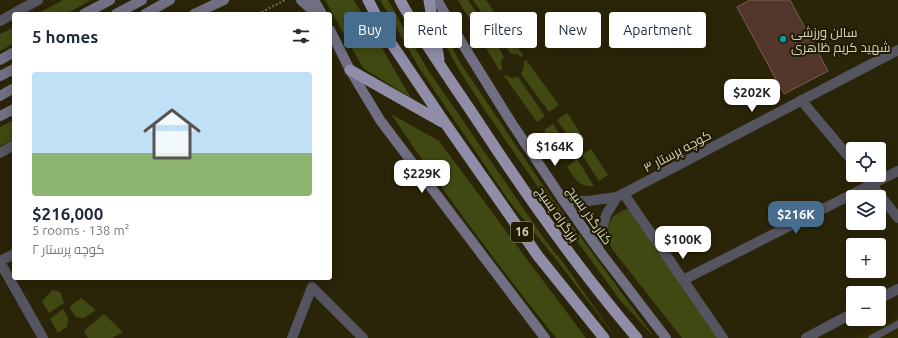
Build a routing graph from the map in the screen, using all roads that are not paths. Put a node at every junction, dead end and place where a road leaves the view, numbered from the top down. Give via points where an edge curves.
1 (38, 0) edge
2 (110, 0) edge
3 (142, 0) edge
4 (170, 0) edge
5 (224, 0) edge
6 (301, 0) edge
7 (314, 0) edge
8 (368, 0) edge
9 (400, 0) edge
10 (429, 0) edge
11 (437, 0) edge
12 (16, 12) edge
13 (88, 12) edge
14 (120, 12) edge
15 (149, 12) edge
16 (198, 12) edge
17 (314, 12) edge
18 (321, 12) edge
19 (12, 14) edge
20 (0, 21) edge
21 (332, 34) edge
22 (898, 50) edge
23 (12, 53) edge
24 (0, 60) edge
25 (439, 64) junction
26 (12, 69) edge
27 (350, 70) junction
28 (0, 76) edge
29 (12, 89) edge
30 (0, 96) edge
31 (801, 100) junction
32 (12, 110) edge
33 (0, 116) edge
34 (444, 123) junction
35 (12, 146) edge
36 (0, 153) edge
37 (846, 154) edge
38 (898, 171) edge
39 (870, 182) edge
40 (872, 185) junction
41 (620, 195) junction
42 (564, 200) junction
43 (898, 218) edge
44 (598, 249) junction
45 (12, 255) edge
46 (0, 262) edge
47 (683, 280) junction
48 (898, 289) edge
49 (886, 295) edge
50 (846, 317) edge
51 (898, 324) edge
52 (43, 338) edge
53 (292, 338) edge
54 (363, 338) edge
55 (546, 338) edge
56 (604, 338) edge
57 (637, 338) edge
58 (666, 338) edge
59 (723, 338) edge
60 (806, 338) edge
61 (872, 338) edge

1 - 12 street
2 - 13 main road
3 - 14 main road
4 - 15 main road
5 - 16 main road
6 - 17 main road
7 - 18 main road
8 - 34 highway, 16 via 389,40
9 - 25 highway, بزرگراه بسیج / 16
10 - 25 highway
11 - 42 main road, کنارگذر بسیج via 511,122
19 - 20 street
21 - 27 main road
22 - 31 street, کوچه پرستار ۳
23 - 24 main road
25 - 57 highway, بزرگراه بسیج / 16 via 560,242
26 - 28 main road
27 - 34 highway
27 - 55 main road via 380,120
29 - 30 main road
31 - 37 street
31 - 41 street, کوچه پرستار ۳
32 - 33 main road
34 - 56 highway, 16 via 538,256
35 - 36 street
38 - 40 street
39 - 40 street
40 - 43 street
40 - 47 street
41 - 42 street via 588,202
41 - 44 street via 606,215
41 - 47 street
42 - 44 main road, کنارگذر بسیج
44 - 58 main road, کنارگذر بسیج
45 - 46 street
46 - 52 street
47 - 59 street
48 - 49 street
50 - 60 street
51 - 61 lane
53 - 54 street via 312,287

